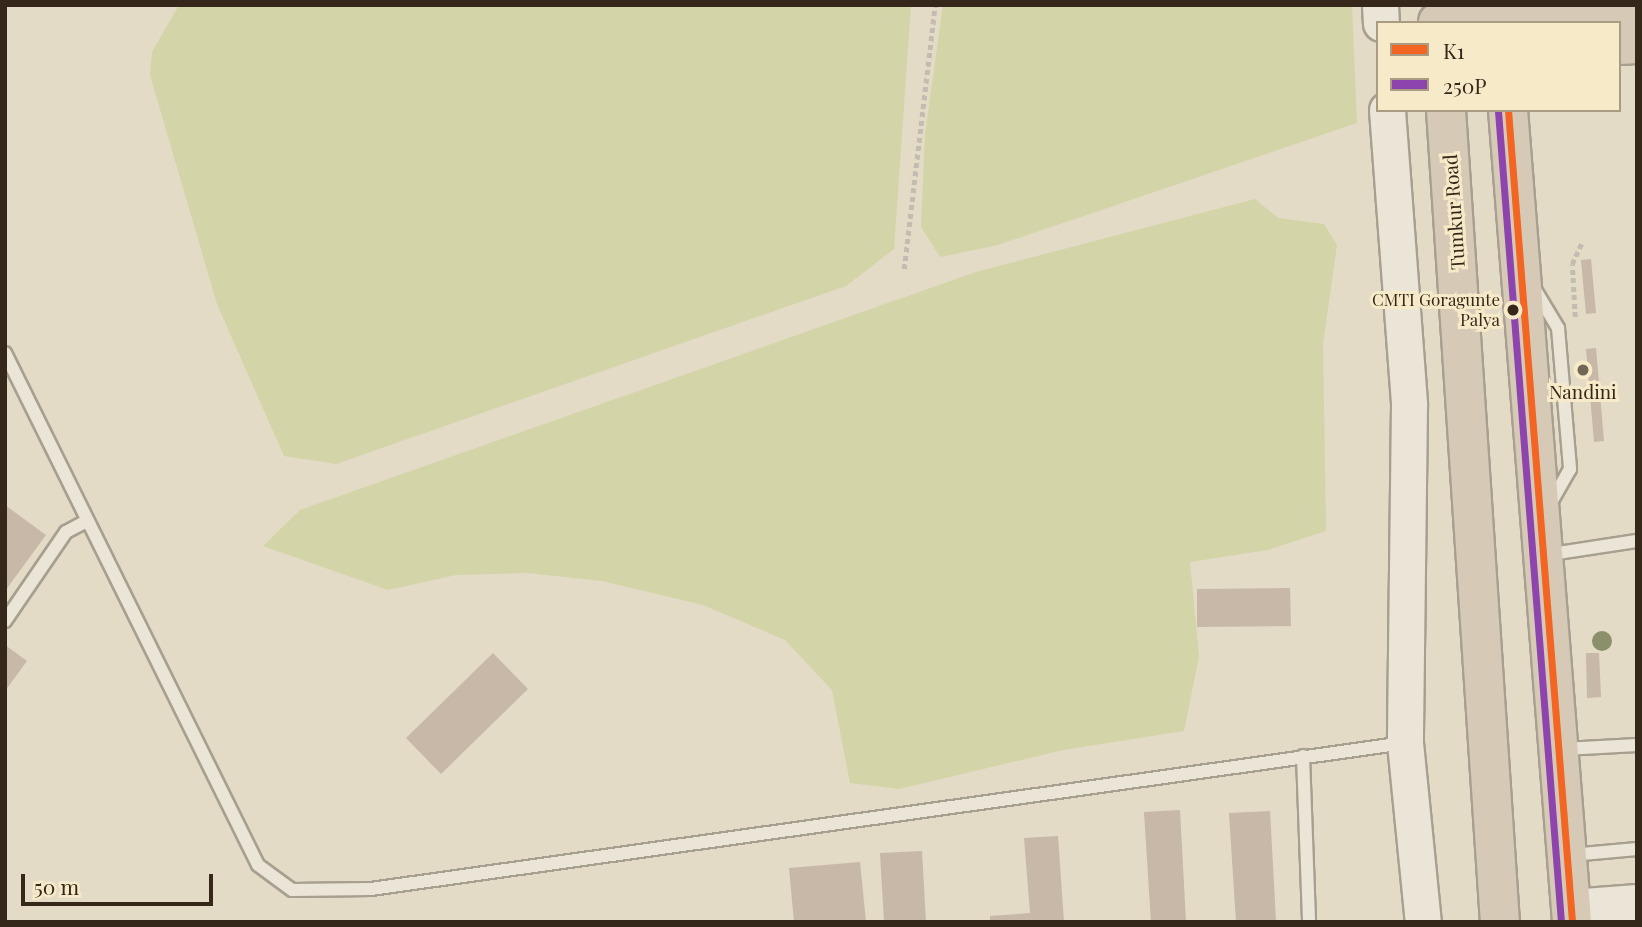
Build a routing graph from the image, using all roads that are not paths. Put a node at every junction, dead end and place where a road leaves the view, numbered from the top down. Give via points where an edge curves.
1 (1637, 9) edge
2 (1561, 10) edge
3 (1502, 15) edge
4 (1437, 17) edge
5 (1387, 112) edge
6 (1446, 112) edge
7 (1508, 112) edge
8 (5, 353) edge
9 (85, 522) junction
10 (1543, 538) junction
11 (1637, 541) edge
12 (5, 621) edge
13 (1405, 743) junction
14 (1637, 745) edge
15 (1560, 749) junction
16 (1303, 756) junction
17 (1637, 849) edge
18 (1637, 881) edge
19 (1571, 898) edge
20 (1637, 902) edge
21 (1309, 922) edge
22 (1423, 922) edge
23 (1500, 922) edge

1 - 2 highway
2 - 3 highway
3 - 4 highway
5 - 13 street via 1409,405
6 - 23 highway, Tumkur Road
7 - 10 highway via 1525,272
8 - 9 lane
9 - 12 lane via 66,532
9 - 16 lane via 258,865 292,890 371,890
10 - 11 lane
10 - 15 highway
13 - 16 lane
13 - 22 street
14 - 15 lane
15 - 19 highway
16 - 21 lane
17 - 19 lane
18 - 19 street
19 - 20 street

